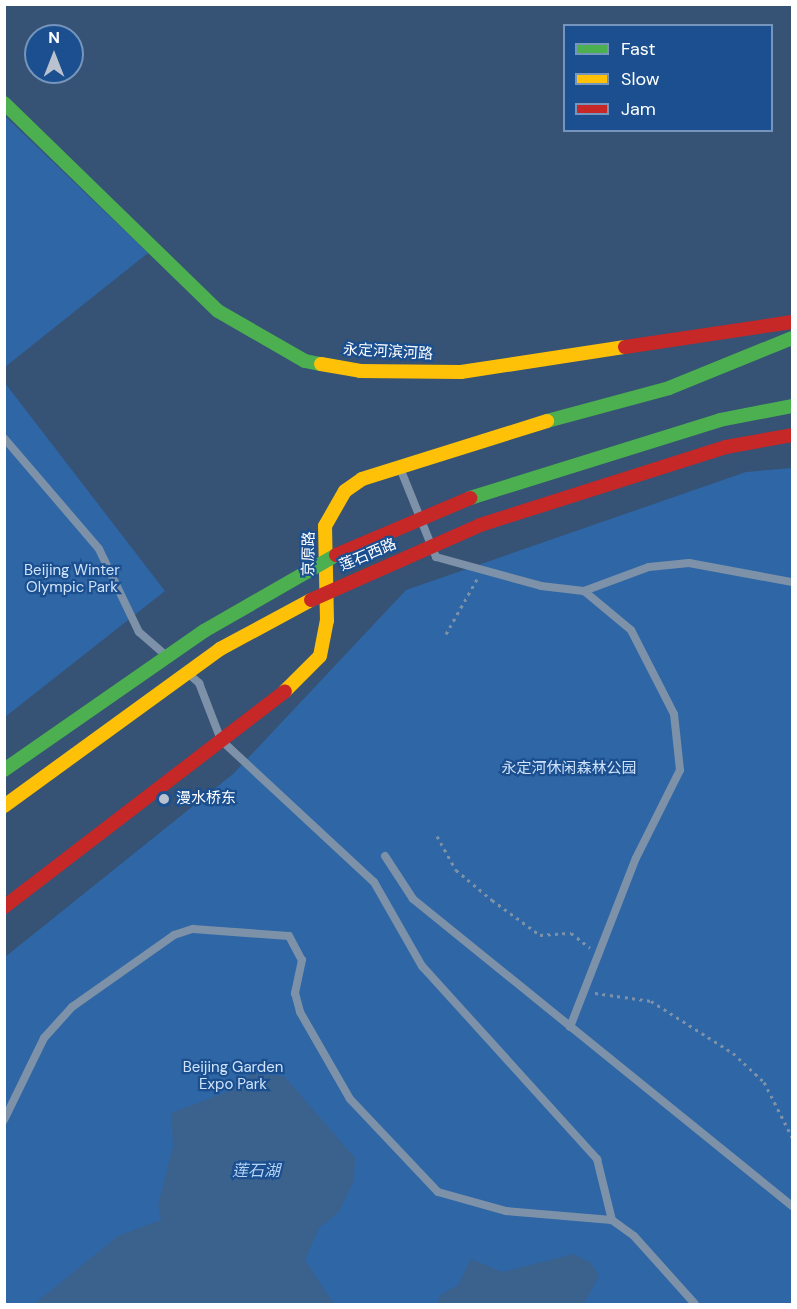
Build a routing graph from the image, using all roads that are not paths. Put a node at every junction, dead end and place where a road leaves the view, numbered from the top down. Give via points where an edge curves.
1 (4, 103) edge
2 (792, 322) edge
3 (792, 338) edge
4 (792, 406) edge
5 (792, 435) edge
6 (4, 438) edge
7 (399, 466) junction
8 (792, 582) edge
9 (584, 591) junction
10 (173, 661) dead end
11 (182, 668) dead end
12 (221, 741) junction
13 (4, 770) edge
14 (4, 806) edge
15 (385, 856) dead end
16 (4, 907) edge
17 (570, 1027) junction
18 (4, 1120) edge
19 (792, 1206) edge
20 (612, 1220) junction
21 (695, 1305) edge

1 - 2 main road, 永定河滨河路 via 218,312 305,361 360,371 461,372
3 - 7 main road, 京原路 via 669,388 480,439
4 - 13 main road, 莲石西路, bridge via 720,420 470,498 335,556 204,631
5 - 14 main road, 莲石西路, bridge via 651,469 480,525 346,582 220,649
6 - 10 lane via 99,549 139,632
7 - 9 lane via 436,557
7 - 12 main road, 京原路 via 345,491 325,526 327,621 320,656 308,674
8 - 9 lane via 689,563 649,567
9 - 17 lane via 631,630 674,714 680,770 636,858
11 - 12 lane via 199,683
12 - 16 main road, 京原路
12 - 20 lane via 374,882 422,966 597,1160
15 - 17 lane via 412,899
17 - 19 lane
18 - 20 lane via 44,1038 72,1007 174,935 193,929 267,931 298,944 302,960 295,993 300,1012 350,1099 438,1192 506,1211
20 - 21 lane via 634,1236

